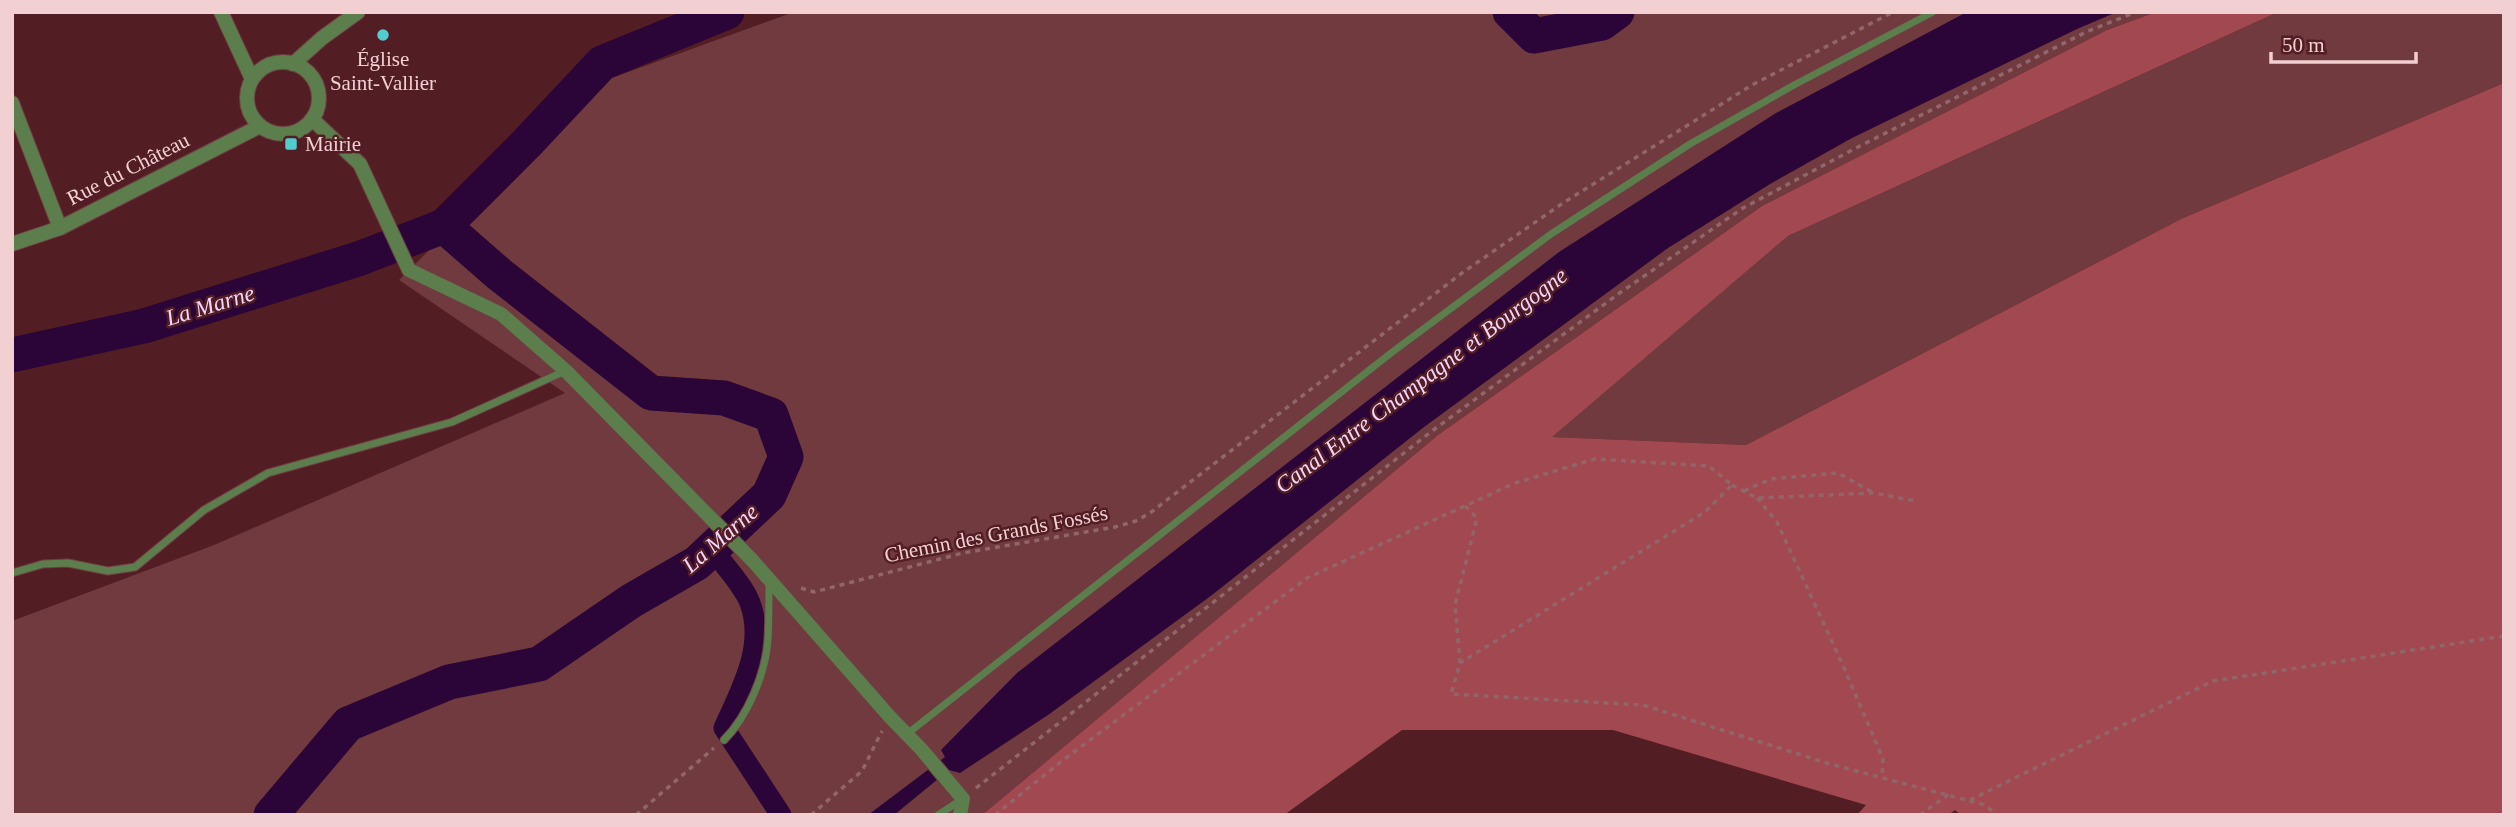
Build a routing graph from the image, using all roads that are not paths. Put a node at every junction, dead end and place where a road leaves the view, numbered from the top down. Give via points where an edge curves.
1 (221, 12) edge
2 (358, 12) edge
3 (1933, 12) edge
4 (293, 64) junction
5 (252, 79) junction
6 (12, 103) edge
7 (312, 119) junction
8 (260, 126) junction
9 (60, 228) junction
10 (12, 244) edge
11 (566, 370) junction
12 (12, 573) edge
13 (769, 579) junction
14 (907, 734) junction
15 (724, 740) road end
16 (963, 799) junction
17 (937, 815) edge
18 (960, 815) edge

1 - 5 street
2 - 4 street
3 - 14 lane via 1690,144 1551,234 1391,353
4 - 5 street via 270,65
4 - 7 street via 312,77 317,87 319,98
5 - 8 street via 247,99
6 - 9 street
7 - 8 street via 282,134
7 - 11 street via 360,164 408,270 501,314
8 - 9 street, Rue du Château
9 - 10 street, Rue du Château
11 - 12 lane via 452,422 268,473 204,510 135,566 108,571 68,563 43,564
11 - 13 street
13 - 14 street
13 - 15 lane via 768,642 757,682 740,720
14 - 16 street
16 - 17 lane
16 - 18 street

